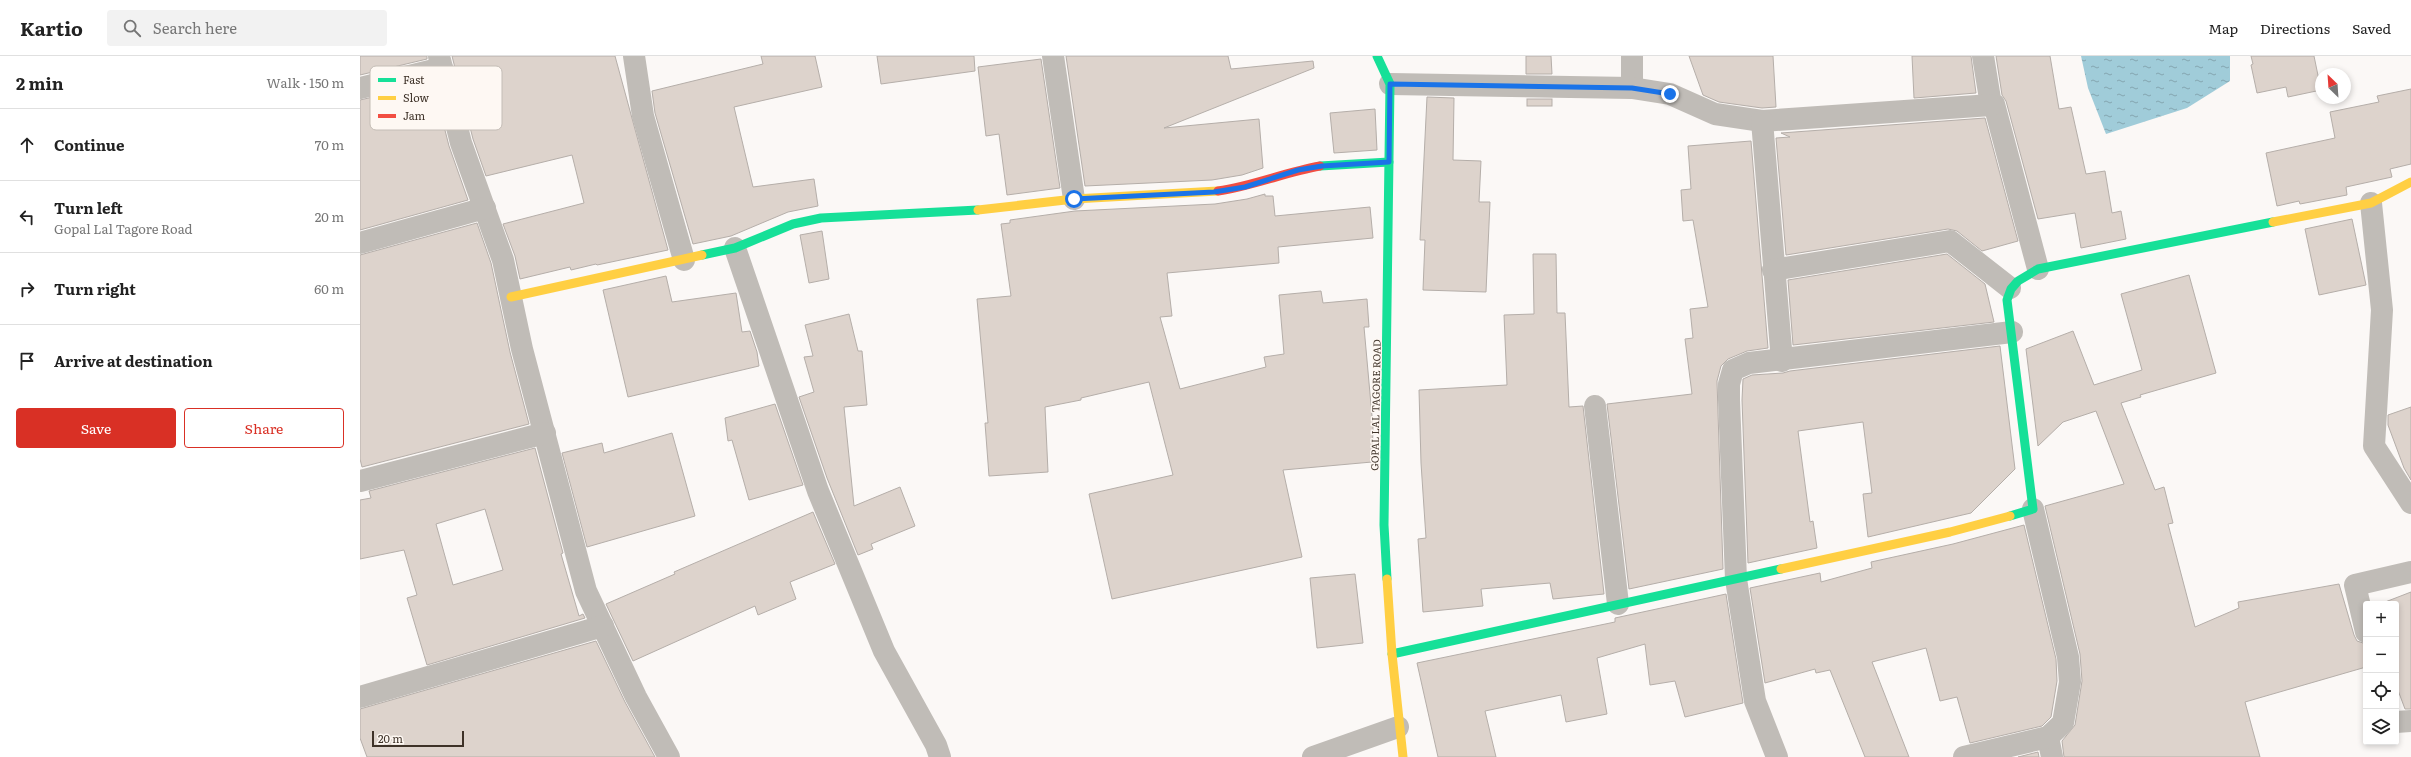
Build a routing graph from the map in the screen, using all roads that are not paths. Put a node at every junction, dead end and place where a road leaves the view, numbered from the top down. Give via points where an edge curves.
1 (634, 56) edge
2 (1053, 56) edge
3 (1376, 56) edge
4 (1632, 56) edge
5 (1983, 56) edge
6 (440, 62) edge
7 (428, 66) edge
8 (1390, 84) junction
9 (370, 85) edge
10 (360, 88) edge
11 (1632, 88) junction
12 (1991, 105) junction
13 (1762, 121) junction
14 (458, 130) edge
15 (1389, 162) junction
16 (2411, 182) edge
17 (1074, 199) junction
18 (2371, 203) junction
19 (485, 208) junction
20 (360, 243) edge
21 (735, 248) junction
22 (684, 260) junction
23 (2038, 269) junction
24 (1774, 270) junction
25 (2010, 288) junction
26 (511, 297) junction
27 (2012, 332) junction
28 (1782, 361) junction
29 (1594, 406) dead end
30 (545, 433) junction
31 (360, 481) edge
32 (2411, 503) edge
33 (2033, 510) junction
34 (2411, 572) edge
35 (1736, 579) junction
36 (1618, 604) junction
37 (2363, 619) edge
38 (603, 626) junction
39 (1392, 654) junction
40 (360, 697) edge
41 (2411, 721) edge
42 (2399, 722) edge
43 (1398, 727) junction
44 (2050, 747) edge
45 (669, 757) edge
46 (940, 757) edge
47 (1313, 757) edge
48 (1403, 757) edge
49 (1777, 757) edge
50 (1964, 757) edge

1 - 22 street via 643,116
2 - 17 street
3 - 8 street, GOPAL LAL TAGORE ROAD
4 - 11 street
5 - 12 street
6 - 7 street
8 - 11 street
8 - 15 street, GOPAL LAL TAGORE ROAD
9 - 10 street
11 - 13 street via 1670,94 1715,114
12 - 13 street
12 - 23 street via 1994,104
13 - 24 street
14 - 19 street
15 - 17 street via 1298,170 1245,187 1214,192
15 - 39 street, GOPAL LAL TAGORE ROAD via 1384,525
16 - 18 street
17 - 21 street via 1010,208 821,218 793,224
18 - 23 street
18 - 32 street via 2382,310 2374,446
19 - 20 street
19 - 26 street via 503,260
21 - 22 street
21 - 46 street via 818,491 884,651 936,745
22 - 26 street
23 - 25 street via 2027,274
24 - 25 street via 1950,241
24 - 28 street
25 - 27 street via 2007,300
26 - 30 street
27 - 28 street
27 - 33 street
28 - 35 street via 1749,363 1733,370 1731,375 1729,400
29 - 36 street
30 - 31 street
30 - 38 street via 586,591
33 - 35 street via 1950,532
33 - 44 street via 2068,657 2070,682 2064,723
34 - 37 street via 2355,585
35 - 36 street
35 - 49 street via 1755,701
36 - 39 street
38 - 40 street
38 - 45 street via 636,697
39 - 43 street, GOPAL LAL TAGORE ROAD
41 - 42 street
43 - 47 street
43 - 48 street, GOPAL LAL TAGORE ROAD
44 - 50 street

